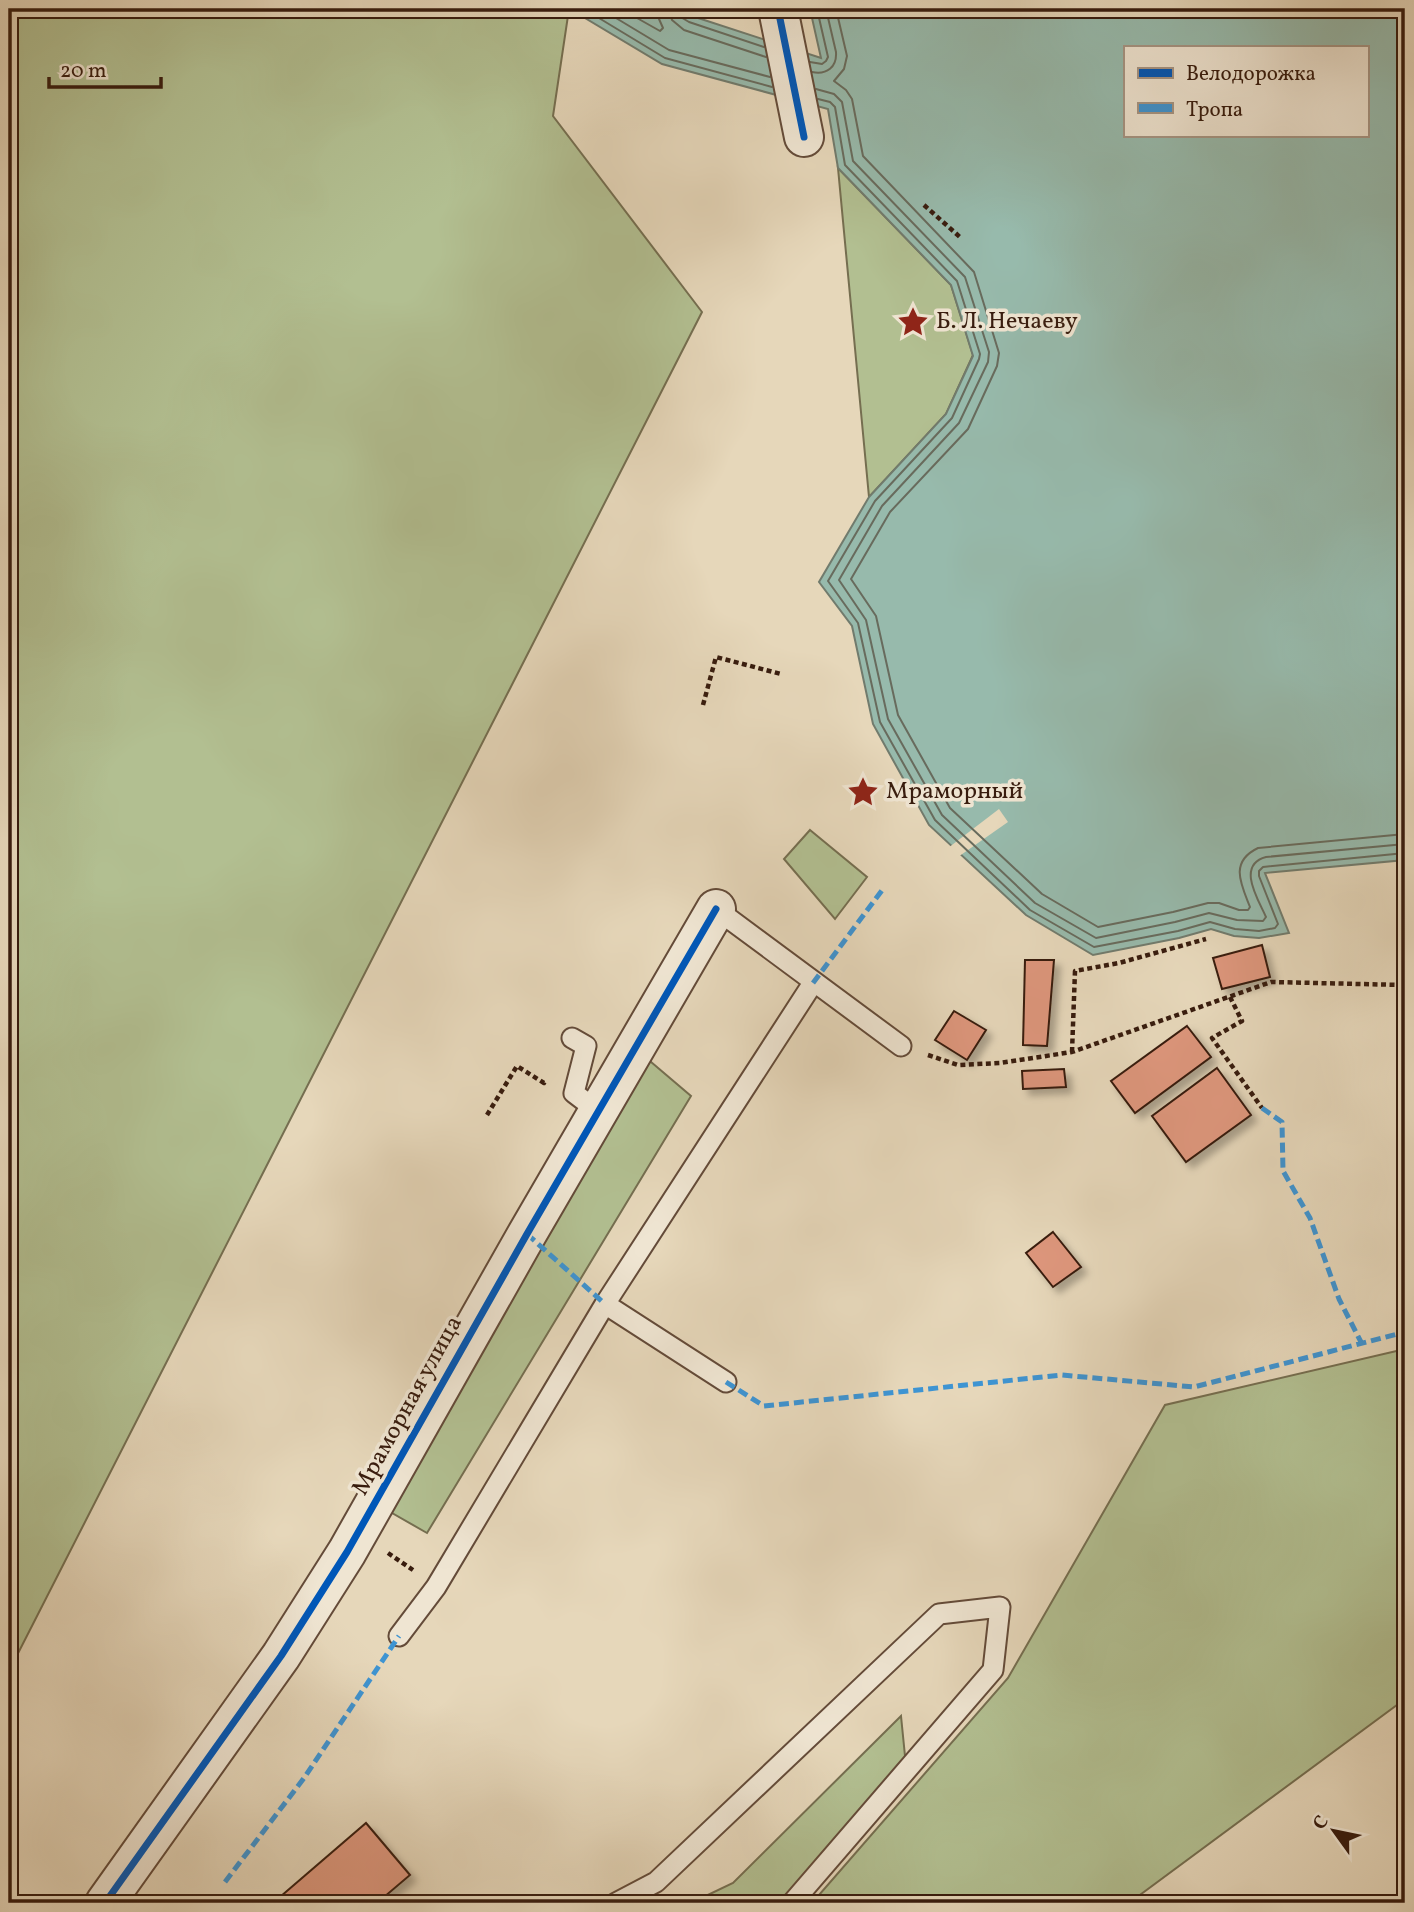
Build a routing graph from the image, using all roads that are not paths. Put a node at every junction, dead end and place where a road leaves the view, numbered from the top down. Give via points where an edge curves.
1 (778, 9) edge
2 (804, 137) dead end
3 (716, 909) joint
4 (813, 983) junction
5 (572, 1038) road end
6 (901, 1046) road end
7 (599, 1112) junction
8 (605, 1304) junction
9 (726, 1382) dead end
10 (399, 1636) dead end
11 (106, 1903) edge
12 (616, 1903) edge
13 (792, 1903) edge

1 - 2 street
3 - 4 lane
3 - 7 street, Мраморная улица
4 - 6 lane
4 - 8 lane
5 - 7 lane via 586,1046 574,1093
7 - 11 street, Мраморная улица via 347,1552 281,1656
8 - 9 lane
8 - 10 lane via 436,1587
12 - 13 lane via 656,1882 939,1614 1000,1607 993,1670

